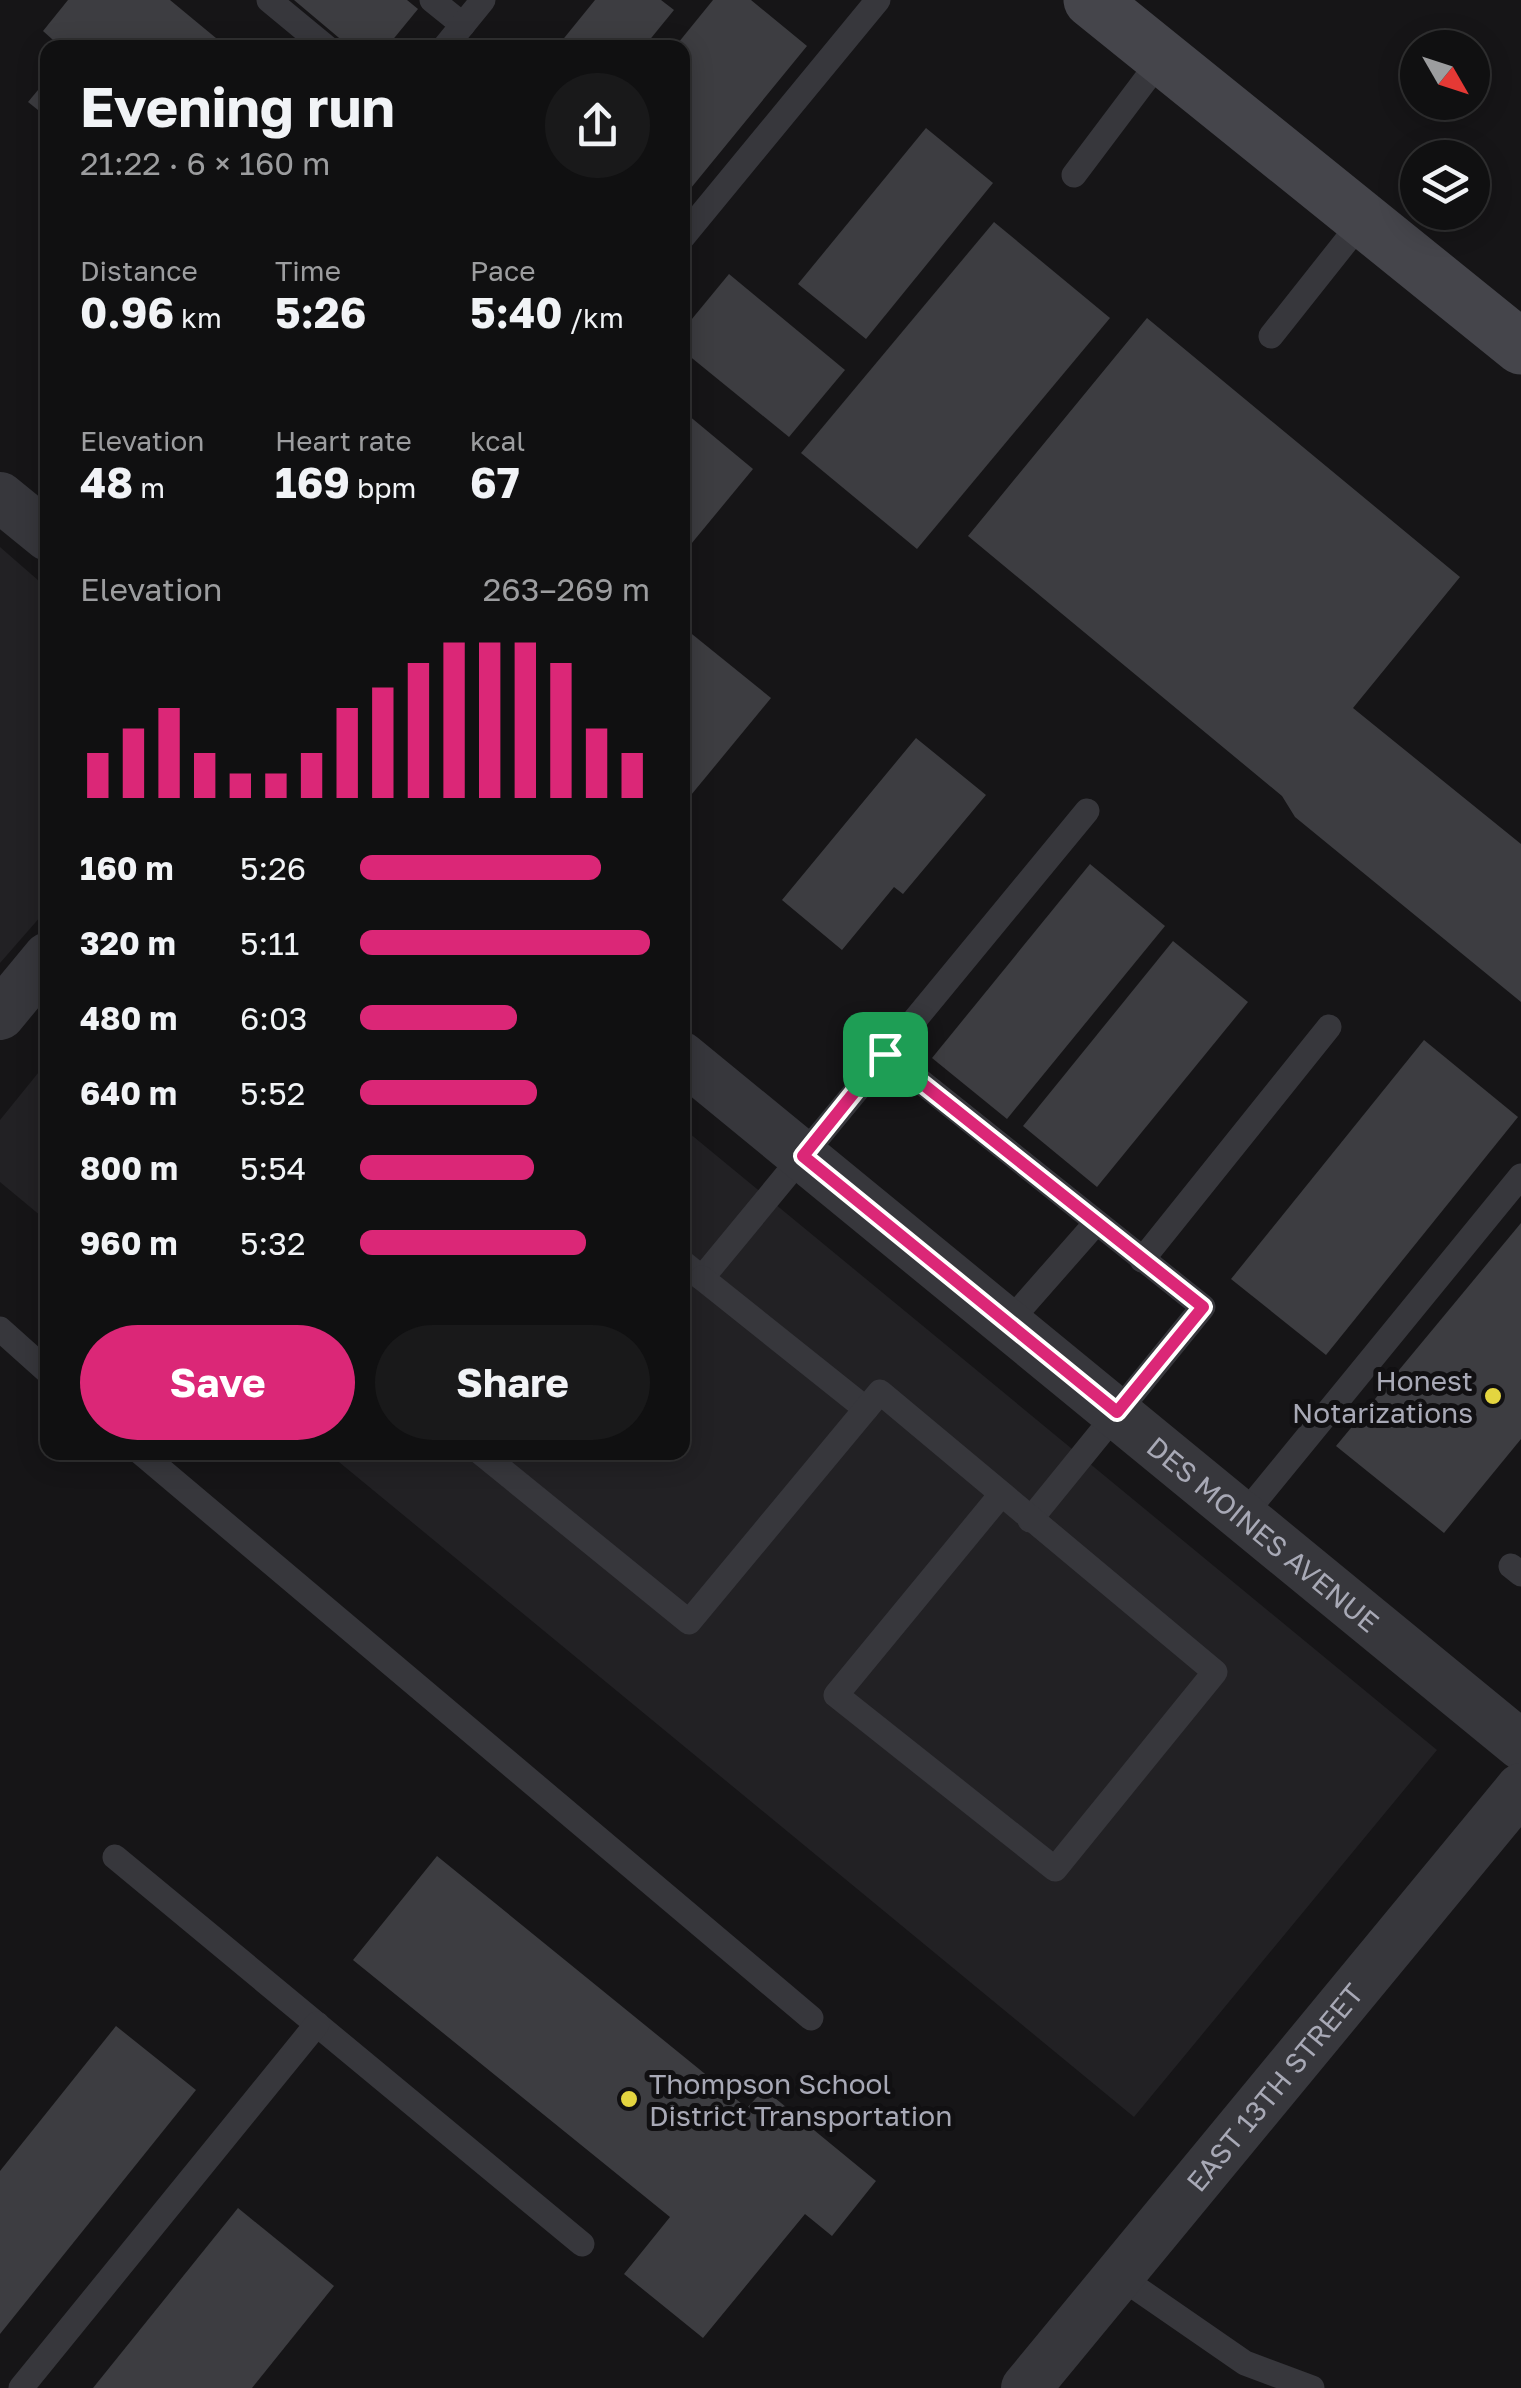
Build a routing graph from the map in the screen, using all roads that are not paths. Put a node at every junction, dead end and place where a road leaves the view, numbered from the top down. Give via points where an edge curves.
1 (269, 0) edge
2 (432, 0) edge
3 (483, 0) edge
4 (878, 0) edge
5 (1090, 0) edge
6 (462, 25) junction
7 (317, 40) edge
8 (450, 40) edge
9 (1162, 58) junction
10 (1074, 175) dead end
11 (1363, 220) junction
12 (690, 228) edge
13 (1271, 336) dead end
14 (1521, 347) edge
15 (0, 497) edge
16 (40, 530) edge
17 (1086, 811) dead end
18 (40, 967) edge
19 (0, 1015) edge
20 (1329, 1026) dead end
21 (885, 1054) junction
22 (690, 1063) edge
23 (803, 1156) junction
24 (1521, 1176) edge
25 (1096, 1222) junction
26 (1142, 1260) junction
27 (692, 1270) edge
28 (1008, 1323) junction
29 (0, 1329) edge
30 (40, 1365) edge
31 (866, 1410) junction
32 (1117, 1412) junction
33 (149, 1460) edge
34 (490, 1460) edge
35 (1000, 1496) junction
36 (1243, 1516) junction
37 (1030, 1520) junction
38 (1521, 1744) edge
39 (1521, 1788) edge
40 (116, 1856) dead end
41 (811, 2018) dead end
42 (317, 2024) junction
43 (582, 2244) dead end
44 (1119, 2276) junction
45 (21, 2388) edge
46 (1026, 2388) edge
47 (1312, 2388) edge

1 - 7 lane
2 - 6 lane
3 - 6 lane
4 - 12 lane
5 - 9 main road
6 - 8 lane
9 - 10 lane
9 - 11 main road
11 - 13 lane
11 - 14 main road
15 - 16 street
17 - 21 lane
18 - 19 street
20 - 26 lane
21 - 23 lane
21 - 25 lane
22 - 23 street, DES MOINES AVENUE
23 - 27 lane
23 - 28 street, DES MOINES AVENUE
24 - 36 lane
25 - 26 lane
25 - 28 lane
26 - 32 lane via 1203,1307
27 - 31 lane
28 - 32 street, DES MOINES AVENUE
29 - 30 lane
31 - 34 lane via 689,1622
31 - 35 lane via 880,1392
32 - 36 street, DES MOINES AVENUE
32 - 37 lane
33 - 41 lane
35 - 37 lane
35 - 37 lane via 836,1694 1055,1869 1214,1672
36 - 38 street, DES MOINES AVENUE
39 - 44 street, EAST 13TH STREET
40 - 42 lane
42 - 43 lane
42 - 45 lane
44 - 46 street, EAST 13TH STREET
44 - 47 lane via 1246,2364

